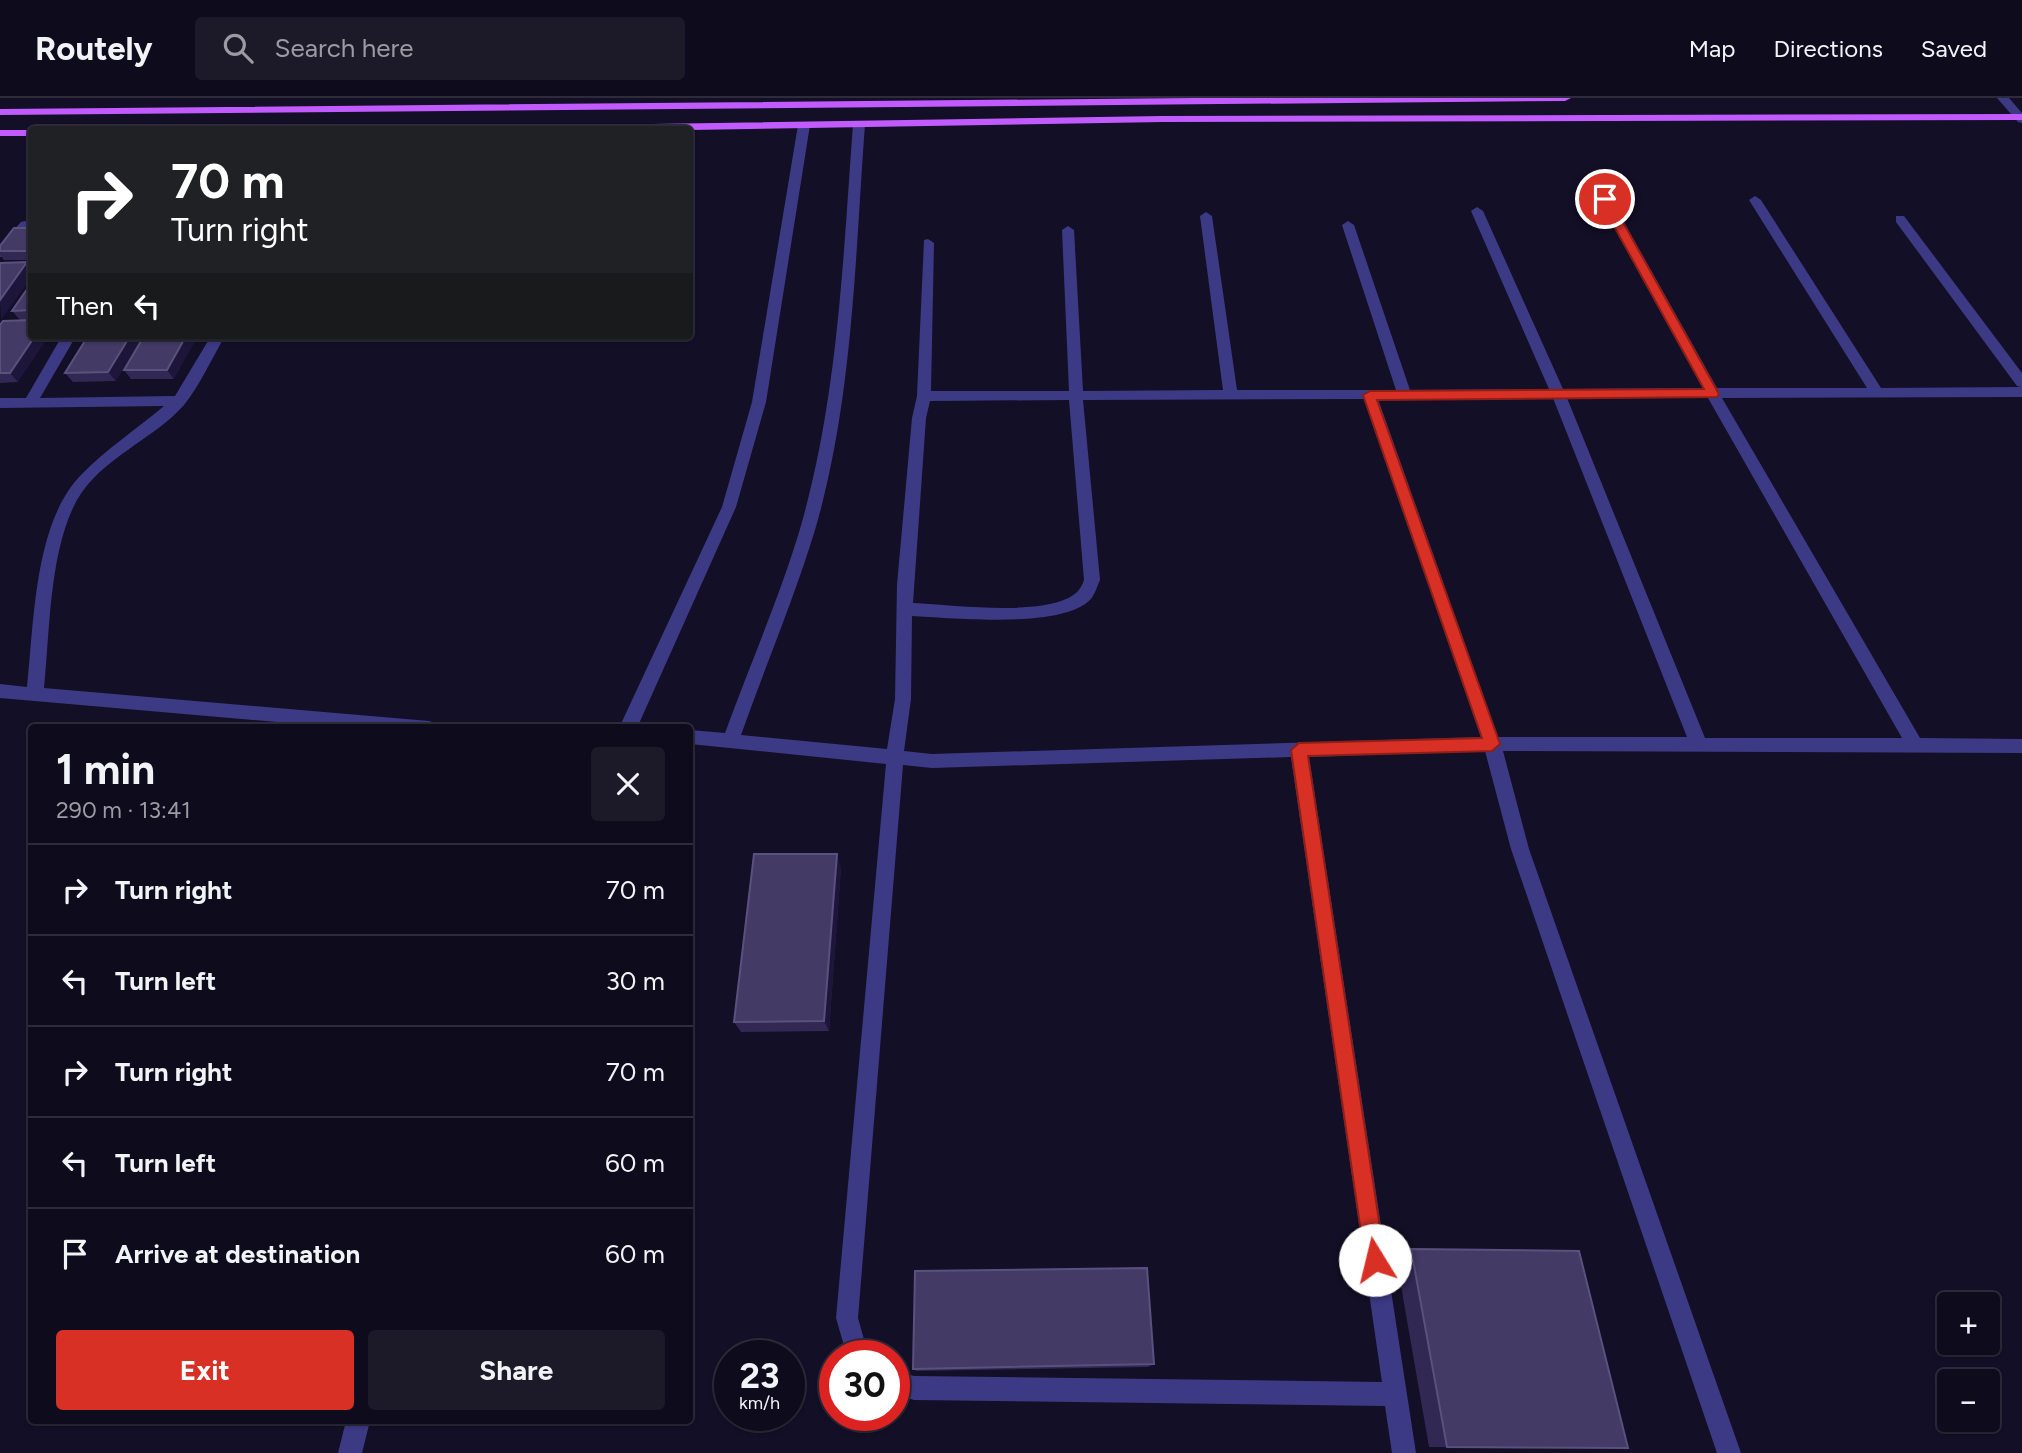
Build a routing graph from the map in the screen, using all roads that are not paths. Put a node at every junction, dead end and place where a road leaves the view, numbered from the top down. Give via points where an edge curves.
1 (1538, 98) edge
2 (1565, 98) edge
3 (2003, 98) edge
4 (1083, 100) edge
5 (752, 102) edge
6 (808, 105) junction
7 (0, 112) edge
8 (2021, 118) edge
9 (859, 124) junction
10 (804, 125) junction
11 (693, 127) edge
12 (0, 133) edge
13 (28, 133) edge
14 (1605, 199) dead end
15 (1755, 200) dead end
16 (1477, 211) dead end
17 (1206, 216) dead end
18 (1900, 219) dead end
19 (25, 225) edge
20 (1348, 225) dead end
21 (1068, 230) dead end
22 (928, 243) dead end
23 (0, 253) edge
24 (67, 340) edge
25 (216, 340) edge
26 (2022, 383) edge
27 (2022, 392) edge
28 (1877, 393) junction
29 (1558, 394) junction
30 (1713, 394) junction
31 (1370, 395) junction
32 (1405, 395) junction
33 (925, 396) junction
34 (1231, 396) junction
35 (1076, 397) junction
36 (179, 401) junction
37 (30, 402) junction
38 (0, 403) edge
39 (905, 609) junction
40 (0, 691) edge
41 (35, 693) junction
42 (384, 724) edge
43 (630, 724) edge
44 (693, 737) edge
45 (731, 739) junction
46 (1492, 744) junction
47 (1699, 745) junction
48 (1915, 746) junction
49 (2022, 746) edge
50 (1299, 750) junction
51 (895, 757) junction
52 (853, 1340) edge
53 (910, 1387) edge
54 (1395, 1394) junction
55 (357, 1424) edge
56 (350, 1453) edge
57 (1404, 1453) edge
58 (1729, 1453) edge

1 - 2 main road
1 - 4 main road
3 - 8 street
4 - 6 main road
5 - 6 main road
5 - 7 main road
6 - 10 main road
8 - 9 main road
9 - 10 main road
9 - 45 street via 848,272 823,463 807,530
10 - 11 main road
10 - 43 street via 759,402 729,507
12 - 13 main road
14 - 30 street
15 - 28 street
16 - 29 street
17 - 34 street
18 - 26 street
19 - 23 street
20 - 32 street
21 - 35 street
22 - 33 street
24 - 37 street
25 - 36 street
27 - 28 street
28 - 30 street
29 - 30 street
29 - 32 street
29 - 47 street
30 - 48 street
31 - 32 street
31 - 34 street
31 - 46 street
33 - 35 street
33 - 39 street via 919,418
34 - 35 street
35 - 39 street via 1092,580 1084,597 1042,613
36 - 37 street
36 - 41 street via 82,481 64,509 54,537
37 - 38 street
39 - 51 street via 903,699
40 - 41 street
41 - 42 street
44 - 45 street
45 - 51 street
46 - 47 street
46 - 50 street
46 - 58 street via 1520,849
47 - 48 street
48 - 49 street
50 - 51 street via 932,761
50 - 54 street
51 - 52 street via 847,1318
53 - 54 street
54 - 57 street
55 - 56 street

